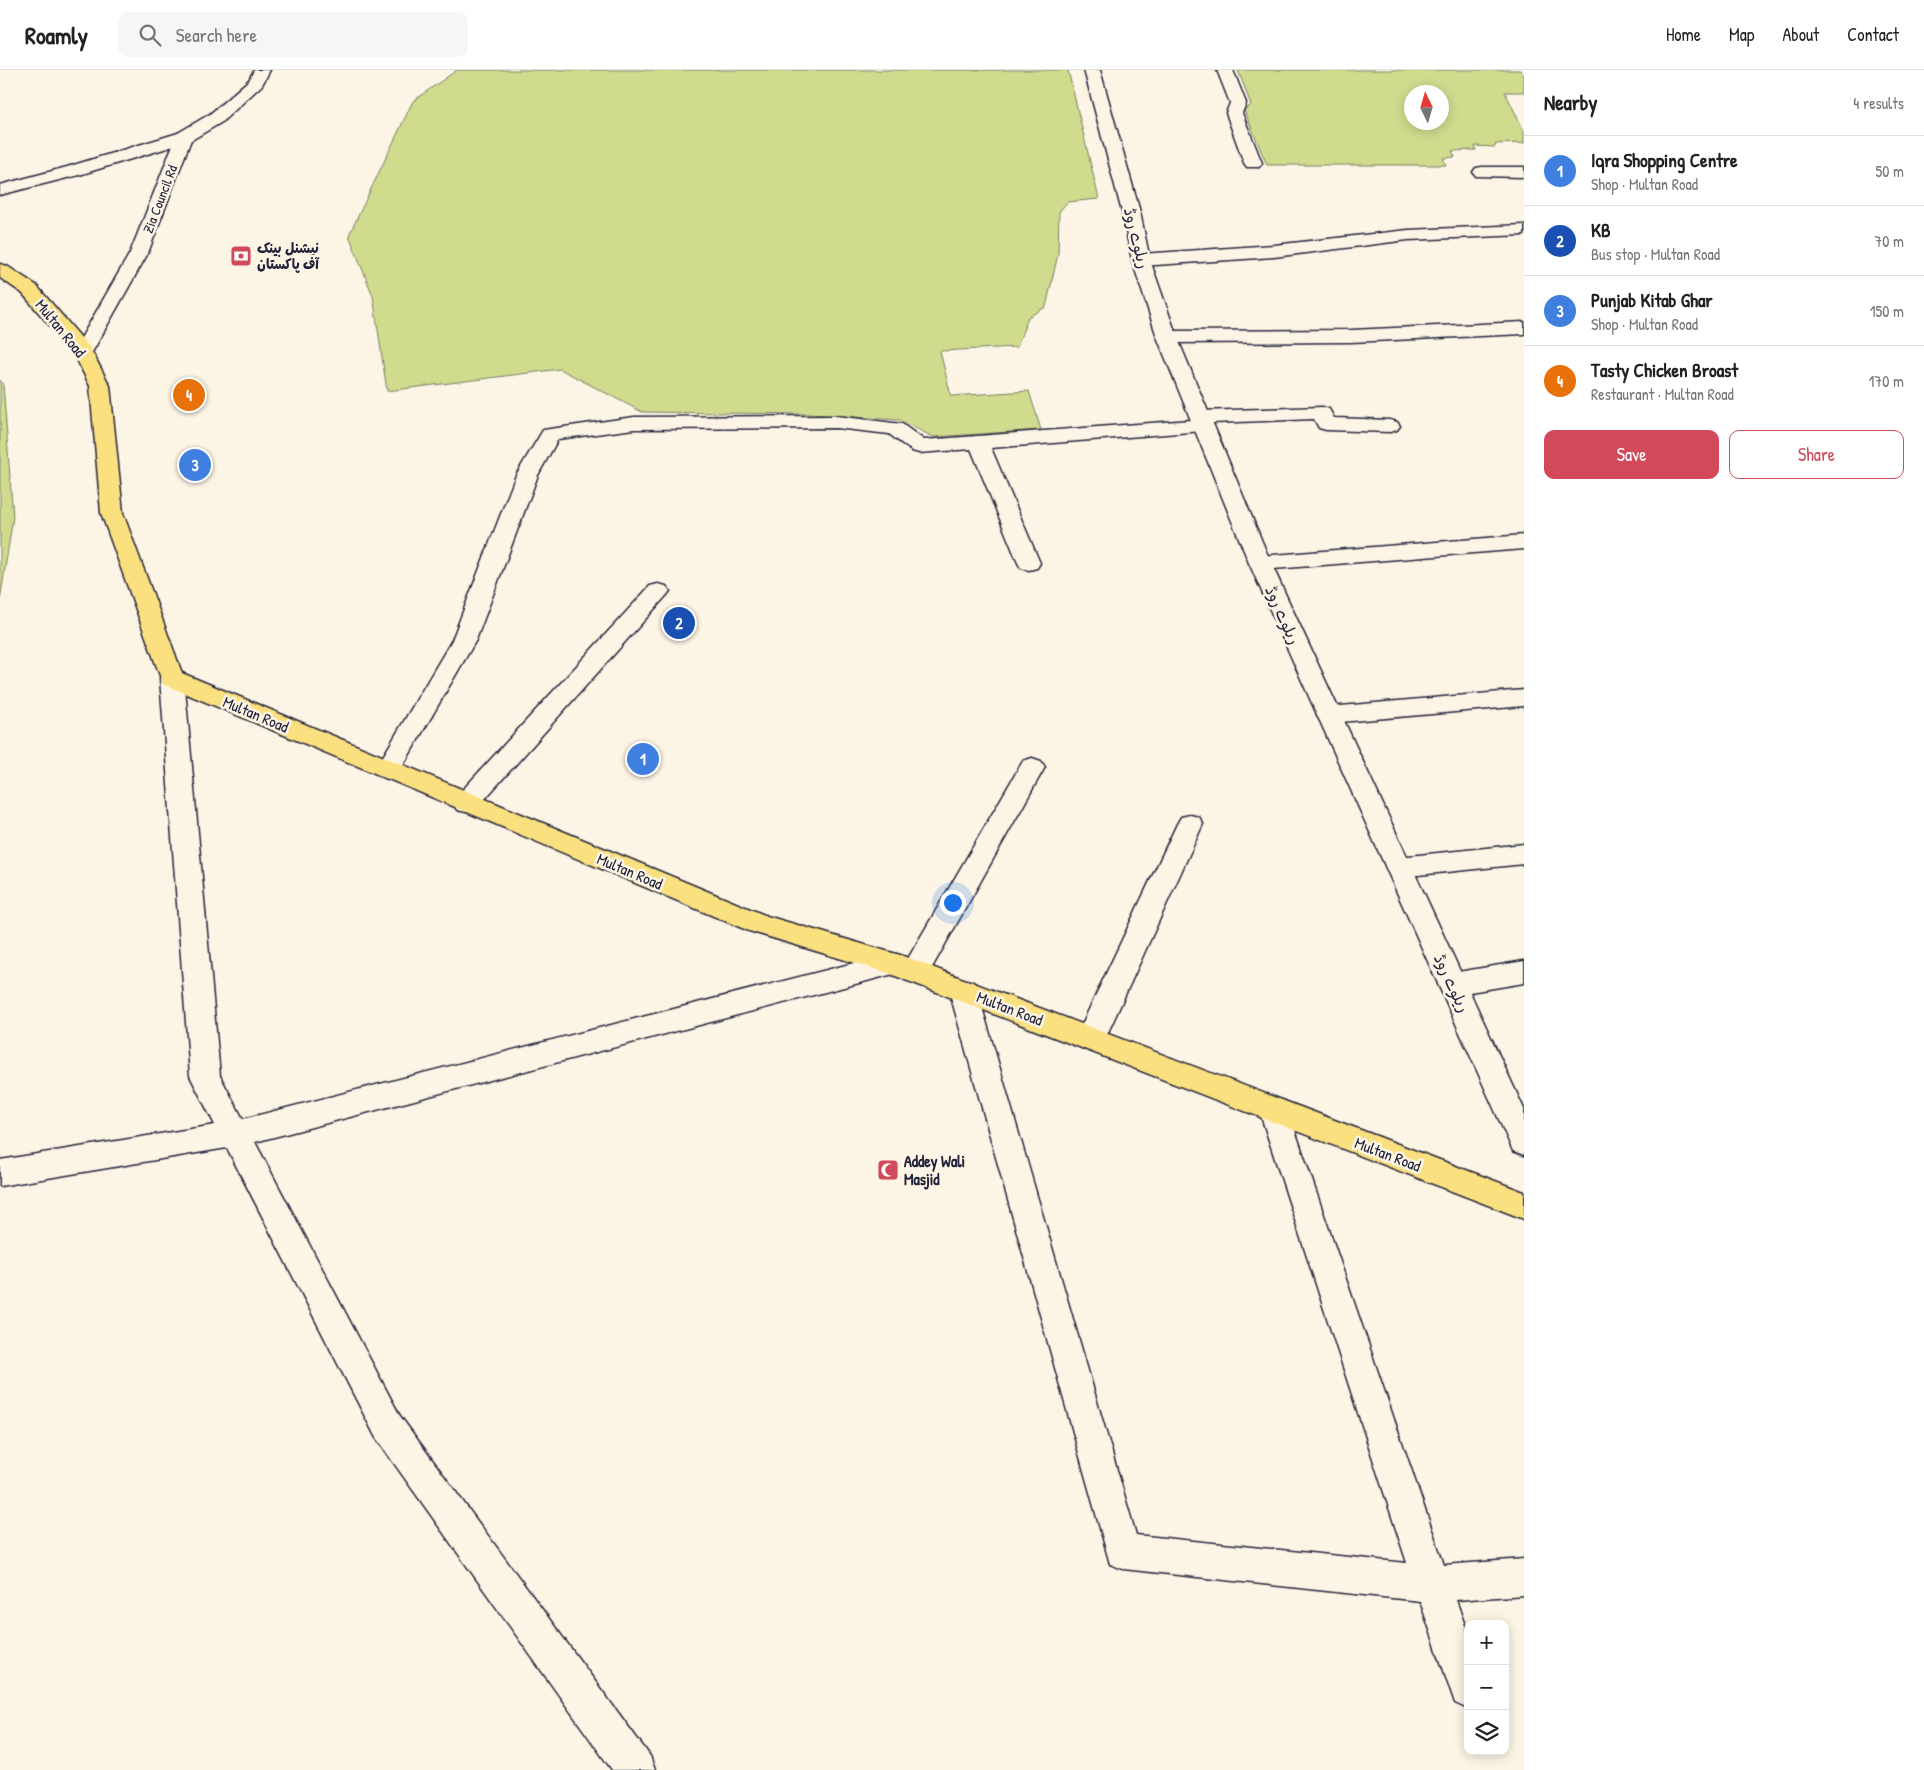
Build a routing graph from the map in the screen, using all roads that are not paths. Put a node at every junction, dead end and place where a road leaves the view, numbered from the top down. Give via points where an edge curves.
1 (262, 70) edge
2 (1092, 70) edge
3 (1225, 70) edge
4 (184, 138) junction
5 (1253, 163) dead end
6 (1482, 172) dead end
7 (1524, 172) edge
8 (0, 190) edge
9 (1524, 230) edge
10 (1140, 260) junction
11 (0, 270) edge
12 (1524, 328) edge
13 (1167, 337) junction
14 (83, 352) junction
15 (1201, 421) junction
16 (1390, 426) dead end
17 (979, 444) junction
18 (1524, 542) edge
19 (1029, 563) dead end
20 (1260, 563) junction
21 (658, 591) dead end
22 (172, 678) junction
23 (1524, 698) edge
24 (1329, 715) junction
25 (1032, 767) dead end
26 (388, 770) junction
27 (466, 803) junction
28 (1190, 824) dead end
29 (1524, 854) edge
30 (1399, 867) junction
31 (904, 968) junction
32 (1524, 972) edge
33 (1452, 984) junction
34 (963, 990) junction
35 (1090, 1039) junction
36 (1274, 1110) junction
37 (235, 1134) junction
38 (1524, 1142) edge
39 (0, 1173) edge
40 (1524, 1206) edge
41 (1524, 1577) edge
42 (1432, 1584) junction
43 (1464, 1678) edge
44 (636, 1770) edge

1 - 4 street via 256,82 216,118
2 - 10 street, ریلوے روڈ via 1131,212
3 - 5 street via 1238,103 1234,113
4 - 8 street
4 - 14 street, Zia Council Rd via 139,252
6 - 7 street
9 - 10 street via 1408,234 1274,251
10 - 13 street, ریلوے روڈ
11 - 14 main road, Multan Road via 28,289
12 - 13 street via 1351,336
13 - 15 street, ریلوے روڈ
14 - 22 main road, Multan Road via 100,386 112,513
15 - 16 street via 1322,413 1326,424
15 - 17 street
15 - 20 street, ریلوے روڈ
17 - 19 street
17 - 26 street via 919,447 895,428 836,422 634,423 550,434 527,475 464,640
18 - 20 street
20 - 24 street, ریلوے روڈ
21 - 27 street
22 - 26 main road, Multan Road
22 - 37 street via 205,1076
23 - 24 street
24 - 30 street, ریلوے روڈ
25 - 31 street
26 - 27 main road, Multan Road
27 - 31 main road, Multan Road via 759,924
28 - 35 street
29 - 30 street
30 - 33 street, ریلوے روڈ
31 - 34 main road, Multan Road
31 - 37 street
32 - 33 street
33 - 38 street, ریلوے روڈ
34 - 35 main road, Multan Road
34 - 42 street via 1123,1551
35 - 36 main road, Multan Road
36 - 40 main road, Multan Road
36 - 42 street
37 - 39 street
37 - 44 street via 388,1427
41 - 42 street
42 - 43 street

